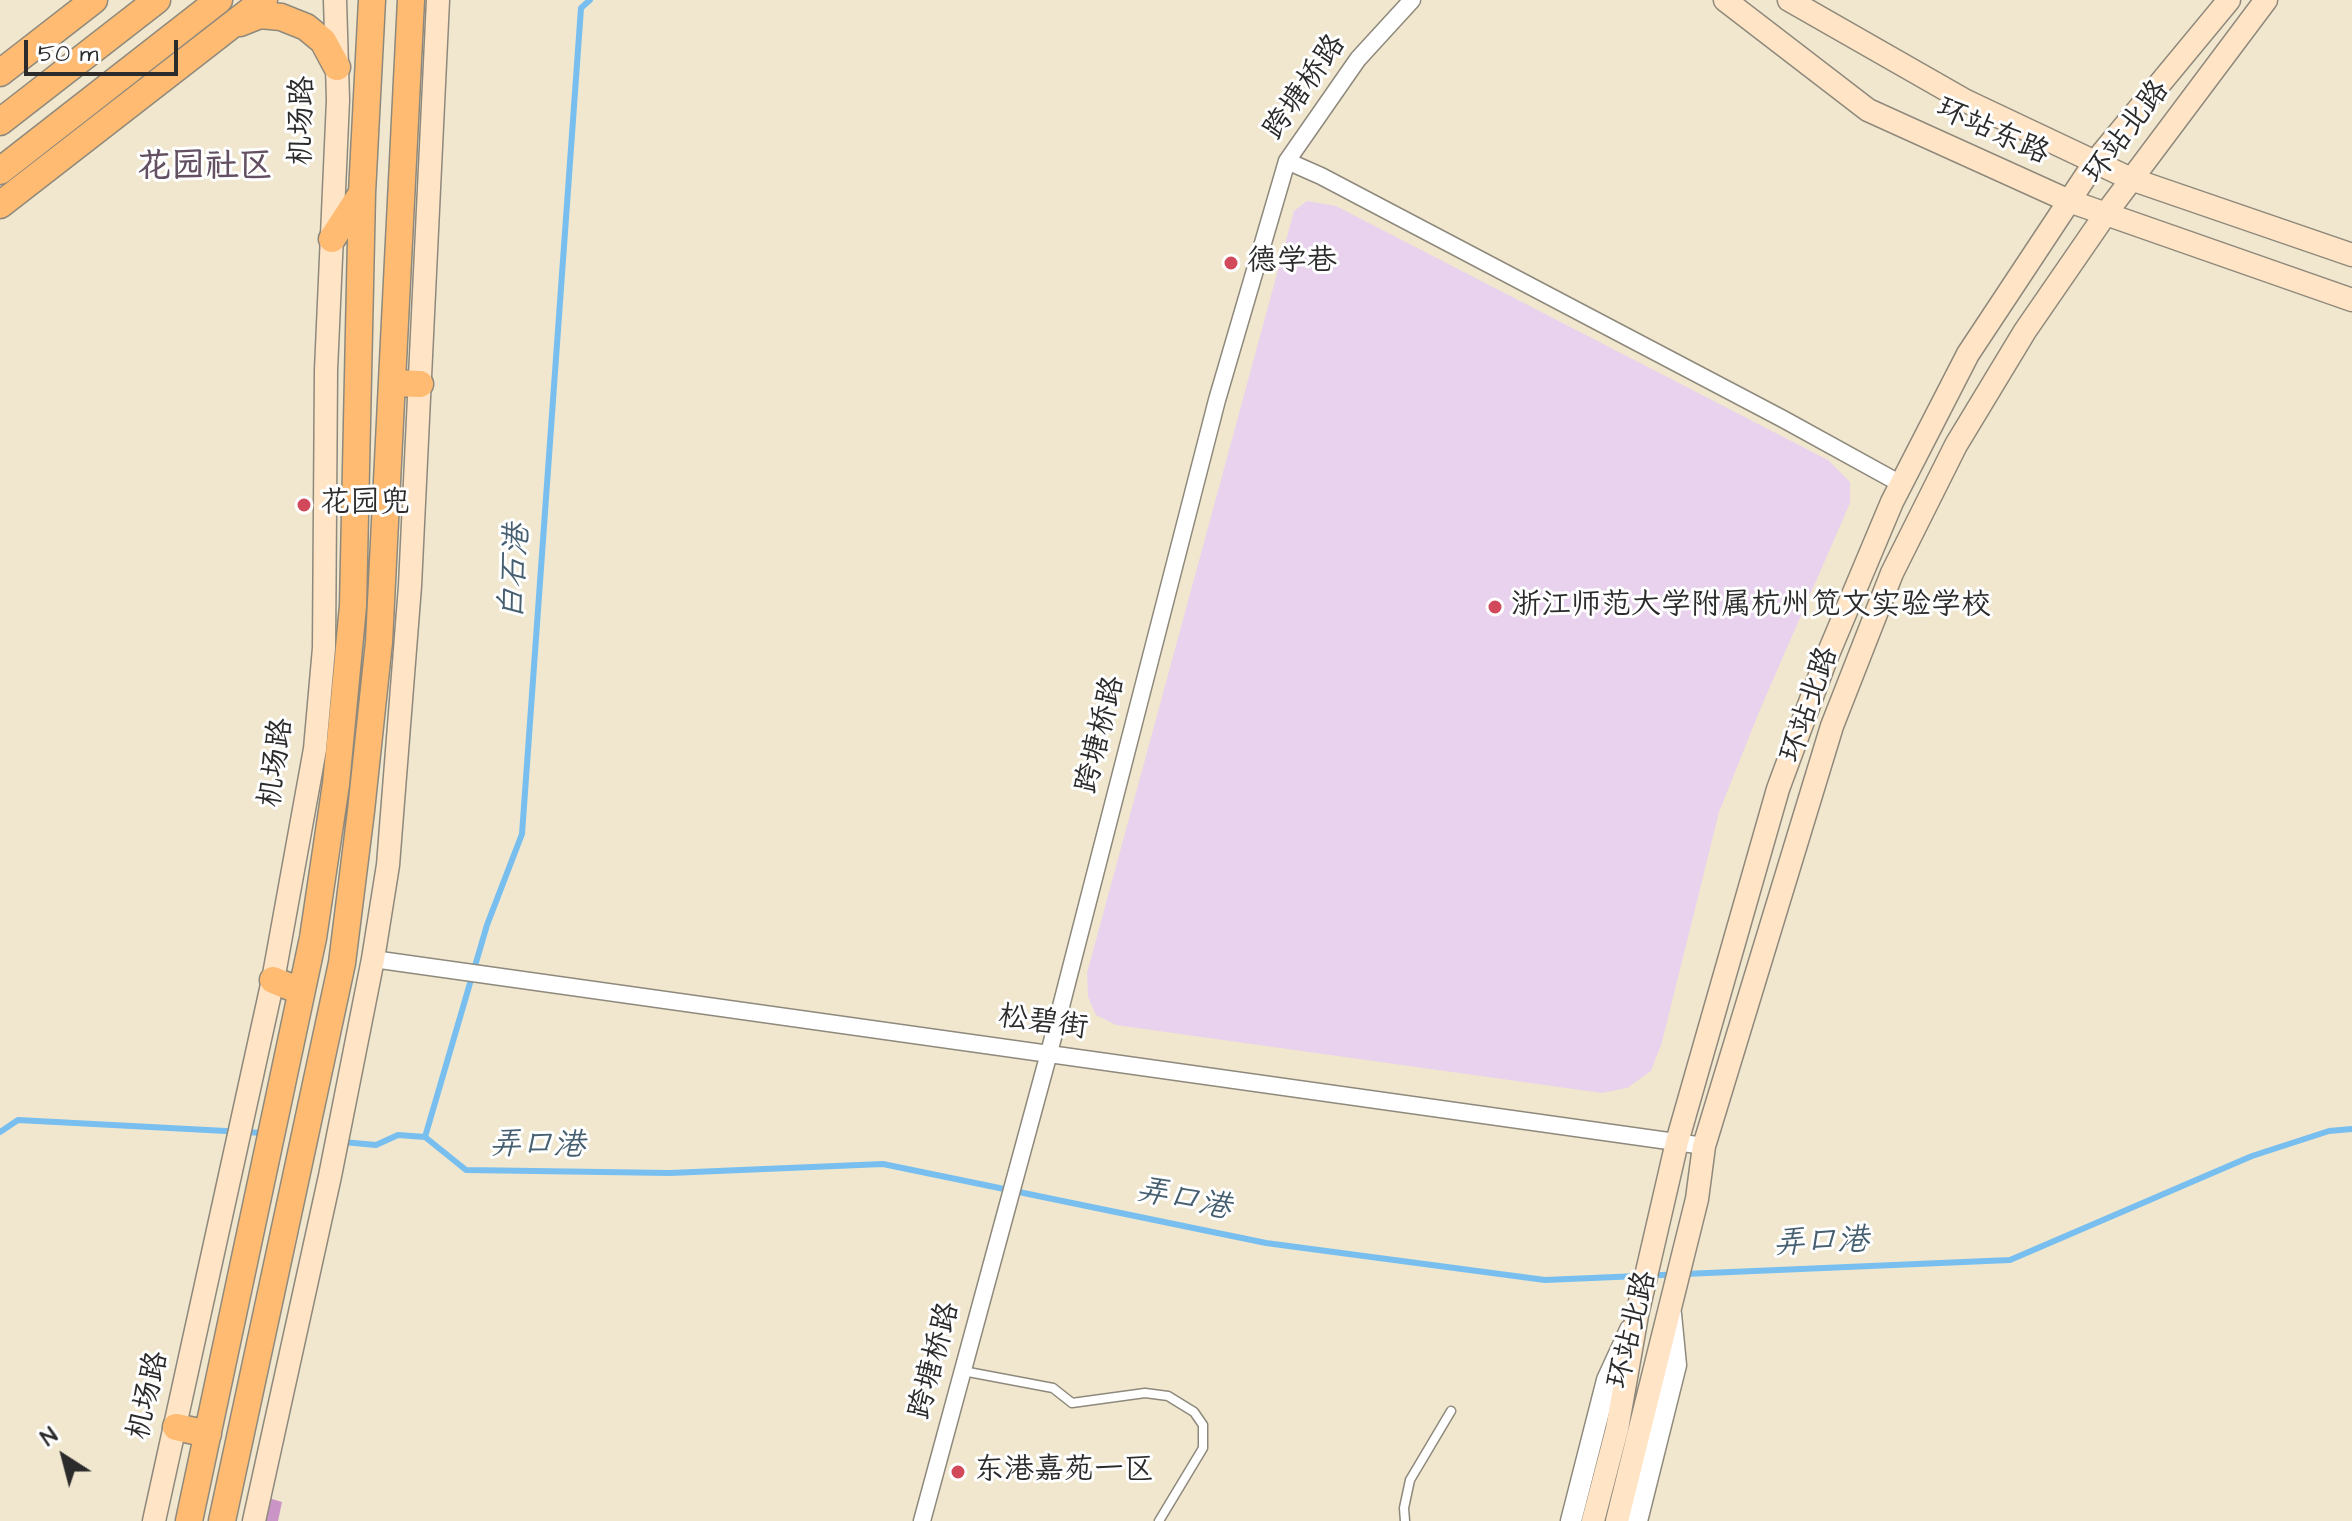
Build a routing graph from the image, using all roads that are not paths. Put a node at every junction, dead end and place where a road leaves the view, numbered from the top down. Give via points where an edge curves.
1 (94, 0) edge
2 (157, 0) edge
3 (219, 0) edge
4 (264, 0) edge
5 (335, 0) edge
6 (372, 0) edge
7 (411, 0) edge
8 (438, 0) edge
9 (1412, 0) edge
10 (1725, 0) edge
11 (1789, 0) edge
12 (2229, 0) edge
13 (2266, 0) edge
14 (229, 28) junction
15 (337, 67) junction
16 (0, 73) edge
17 (0, 122) edge
18 (1287, 161) junction
19 (2095, 162) junction
20 (0, 171) edge
21 (2131, 179) junction
22 (362, 193) junction
23 (2069, 201) junction
24 (0, 205) edge
25 (2107, 212) junction
26 (332, 239) junction
27 (2352, 255) edge
28 (2352, 300) edge
29 (393, 383) junction
30 (420, 384) junction
31 (1901, 484) junction
32 (373, 959) junction
33 (273, 980) junction
34 (300, 991) junction
35 (1049, 1053) junction
36 (1677, 1142) junction
37 (1704, 1146) junction
38 (1670, 1309) junction
39 (1637, 1315) junction
40 (963, 1371) junction
41 (1451, 1411) dead end
42 (176, 1427) junction
43 (208, 1434) junction
44 (154, 1521) edge
45 (189, 1521) edge
46 (222, 1521) edge
47 (254, 1521) edge
48 (922, 1521) edge
49 (1159, 1521) edge
50 (1405, 1521) edge
51 (1571, 1521) edge
52 (1593, 1521) edge
53 (1617, 1521) edge
54 (1637, 1521) edge

1 - 16 main road
2 - 17 main road
3 - 20 main road
4 - 14 main road
5 - 15 main road, 机场路
6 - 22 main road, 机场路
7 - 29 main road
8 - 30 main road
9 - 18 street, 跨塘桥路 via 1358,59
10 - 23 main road, 环站东路 via 1868,110
11 - 19 main road, 环站东路 via 1966,101
12 - 19 main road, 环站北路
13 - 21 main road, 环站北路
14 - 15 main road via 260,15 281,17 323,41
14 - 24 main road
15 - 26 main road, 机场路
18 - 31 street
18 - 35 street, 跨塘桥路 via 1217,400
19 - 21 main road, 环站东路
19 - 23 main road, 环站北路
21 - 25 main road, 环站北路
21 - 27 main road, 环站东路
22 - 26 main road
22 - 34 main road, 机场路 via 353,606 336,784
23 - 25 main road, 环站东路
23 - 31 main road, 环站北路 via 1968,354
25 - 28 main road, 环站东路
25 - 37 main road, 环站北路 via 1964,432 1892,573 1832,726
26 - 33 main road, 机场路 via 324,648 315,749
29 - 30 main road
29 - 46 main road via 379,642 342,963
30 - 32 main road via 388,865
31 - 36 main road, 环站北路 via 1826,659 1778,789
32 - 35 street, 松碧街
32 - 47 main road
33 - 34 main road
33 - 42 main road, 机场路
34 - 43 main road, 机场路
35 - 36 street, 松碧街
35 - 40 street, 跨塘桥路
36 - 37 street, 松碧街
36 - 39 main road, 环站北路
37 - 38 main road, 环站北路
38 - 53 main road, 环站北路
38 - 54 street via 1676,1365
39 - 51 street via 1607,1380
39 - 52 main road, 环站北路 via 1617,1429
40 - 48 street, 跨塘桥路
40 - 49 lane via 1053,1388 1072,1403 1145,1393 1168,1396 1194,1412 1203,1425 1203,1448
41 - 50 lane via 1410,1480
42 - 43 main road
42 - 44 main road, 机场路
43 - 45 main road, 机场路

